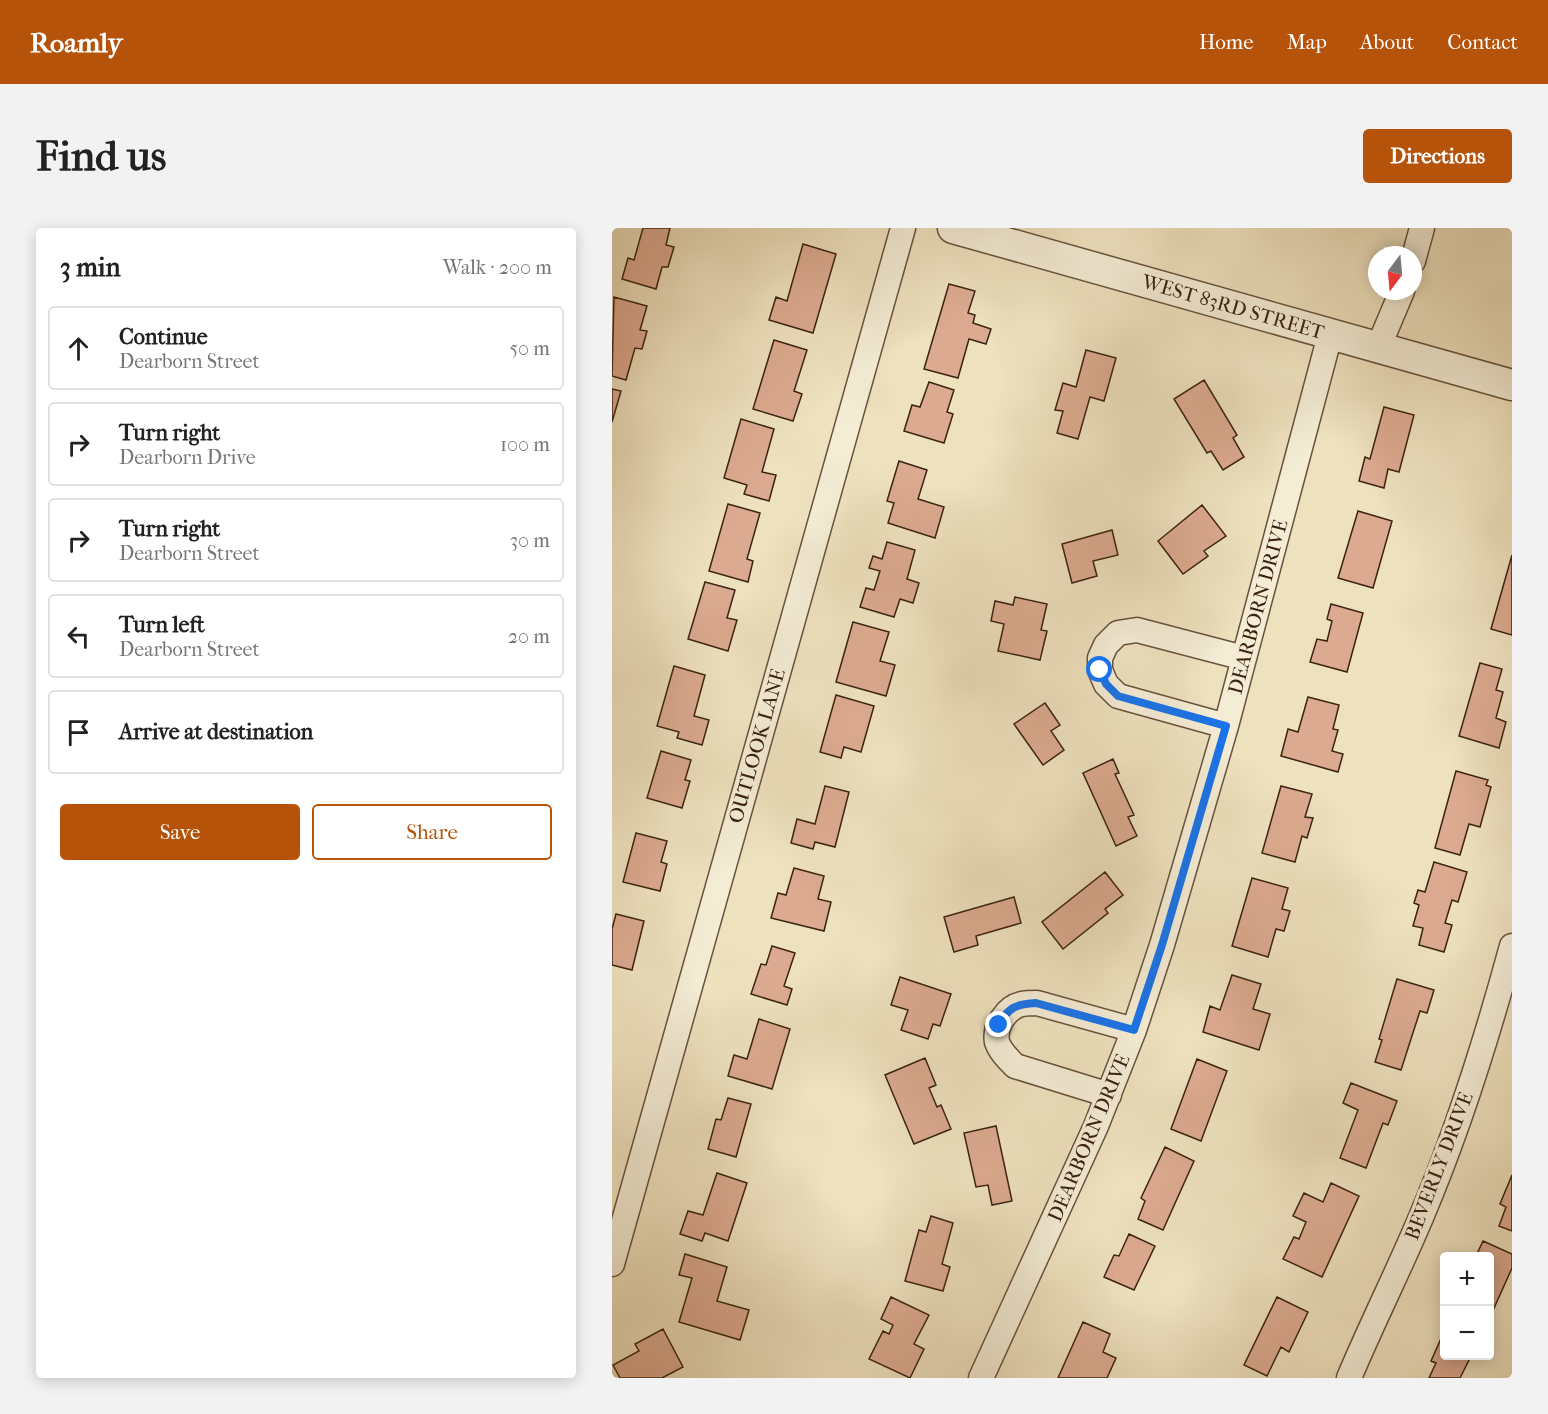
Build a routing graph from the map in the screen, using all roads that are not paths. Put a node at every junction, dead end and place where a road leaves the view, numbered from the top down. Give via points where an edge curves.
1 (903, 228) edge
2 (953, 228) edge
3 (1422, 228) edge
4 (1417, 246) edge
5 (1398, 300) edge
6 (1330, 335) junction
7 (1378, 348) junction
8 (1512, 385) edge
9 (1244, 658) junction
10 (1226, 726) junction
11 (1512, 946) edge
12 (1134, 1030) junction
13 (1109, 1095) junction
14 (612, 1264) edge
15 (981, 1378) edge
16 (1349, 1378) edge

1 - 14 street, OUTLOOK LANE
2 - 6 street, WEST 83RD STREET
3 - 4 street
5 - 7 street
6 - 7 street, WEST 83RD STREET
6 - 9 street, DEARBORN DRIVE
7 - 8 street, WEST 83RD STREET
9 - 10 street, DEARBORN DRIVE
9 - 10 street via 1137,630 1118,633 1100,658 1106,684 1118,696
10 - 12 street, DEARBORN DRIVE
11 - 16 street, BEVERLY DRIVE via 1463,1110 1422,1215
12 - 13 street, DEARBORN DRIVE
12 - 13 street via 1036,1003 1021,1004 1005,1013 999,1025 997,1041 1015,1066
13 - 15 street, DEARBORN DRIVE

